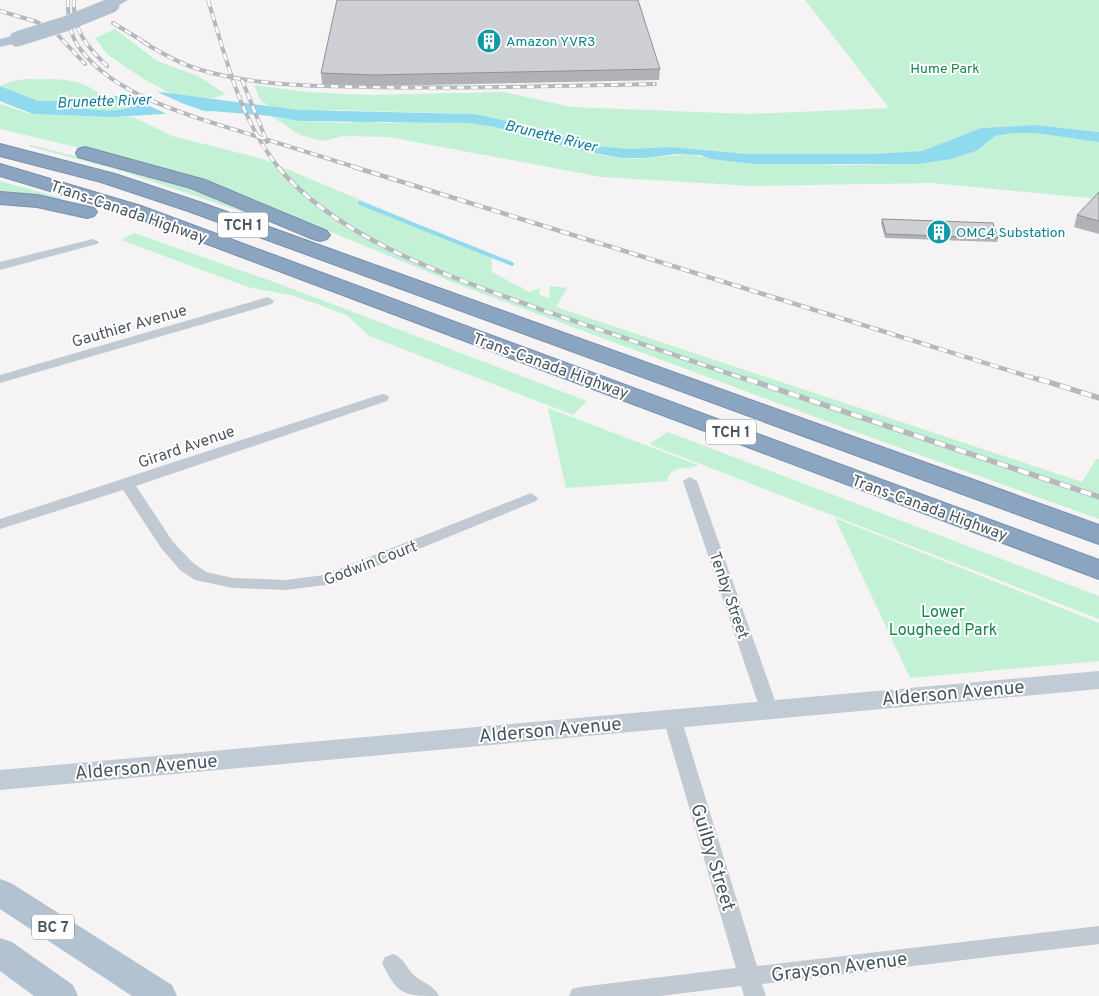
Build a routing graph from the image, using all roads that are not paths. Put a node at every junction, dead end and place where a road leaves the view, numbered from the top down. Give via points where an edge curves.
1 (111, 1) edge
2 (7, 38) edge
3 (0, 134) edge
4 (0, 150) edge
5 (0, 170) edge
6 (0, 198) edge
7 (93, 242) dead end
8 (0, 266) edge
9 (363, 295) junction
10 (239, 296) dead end
11 (268, 301) dead end
12 (249, 307) junction
13 (481, 312) junction
14 (0, 379) edge
15 (382, 398) dead end
16 (690, 481) dead end
17 (127, 484) junction
18 (530, 498) dead end
19 (0, 524) edge
20 (1099, 535) edge
21 (1099, 570) edge
22 (1099, 679) edge
23 (769, 709) junction
24 (672, 718) junction
25 (0, 780) edge
26 (0, 892) edge
27 (1099, 935) edge
28 (0, 952) edge
29 (393, 963) dead end
30 (752, 986) edge
31 (60, 996) edge
32 (160, 996) edge
33 (428, 996) edge
34 (580, 996) edge

1 - 2 main road, bridge via 65,24
3 - 13 highway via 154,170 198,184 308,230
4 - 13 highway, Trans-Canada Highway / TCH 1 via 150,192
5 - 9 highway, Trans-Canada Highway / TCH 1 via 134,210
6 - 9 highway via 86,211
7 - 8 street
9 - 21 highway, Trans-Canada Highway / TCH 1
10 - 12 street
11 - 12 street, Gauthier Avenue
12 - 14 street, Gauthier Avenue
13 - 20 highway, Trans-Canada Highway / TCH 1
15 - 17 street, Girard Avenue
16 - 23 street, Tenby Street
17 - 18 street, Godwin Court via 177,557 201,576 234,583 286,585 327,580
17 - 19 street, Girard Avenue
22 - 23 street, Alderson Avenue
23 - 24 street, Alderson Avenue
24 - 25 street, Alderson Avenue
24 - 30 street, Guilby Street
26 - 32 main road, BC 7
27 - 30 street, Grayson Avenue
28 - 31 main road
29 - 33 street via 406,982
30 - 34 street, Grayson Avenue

